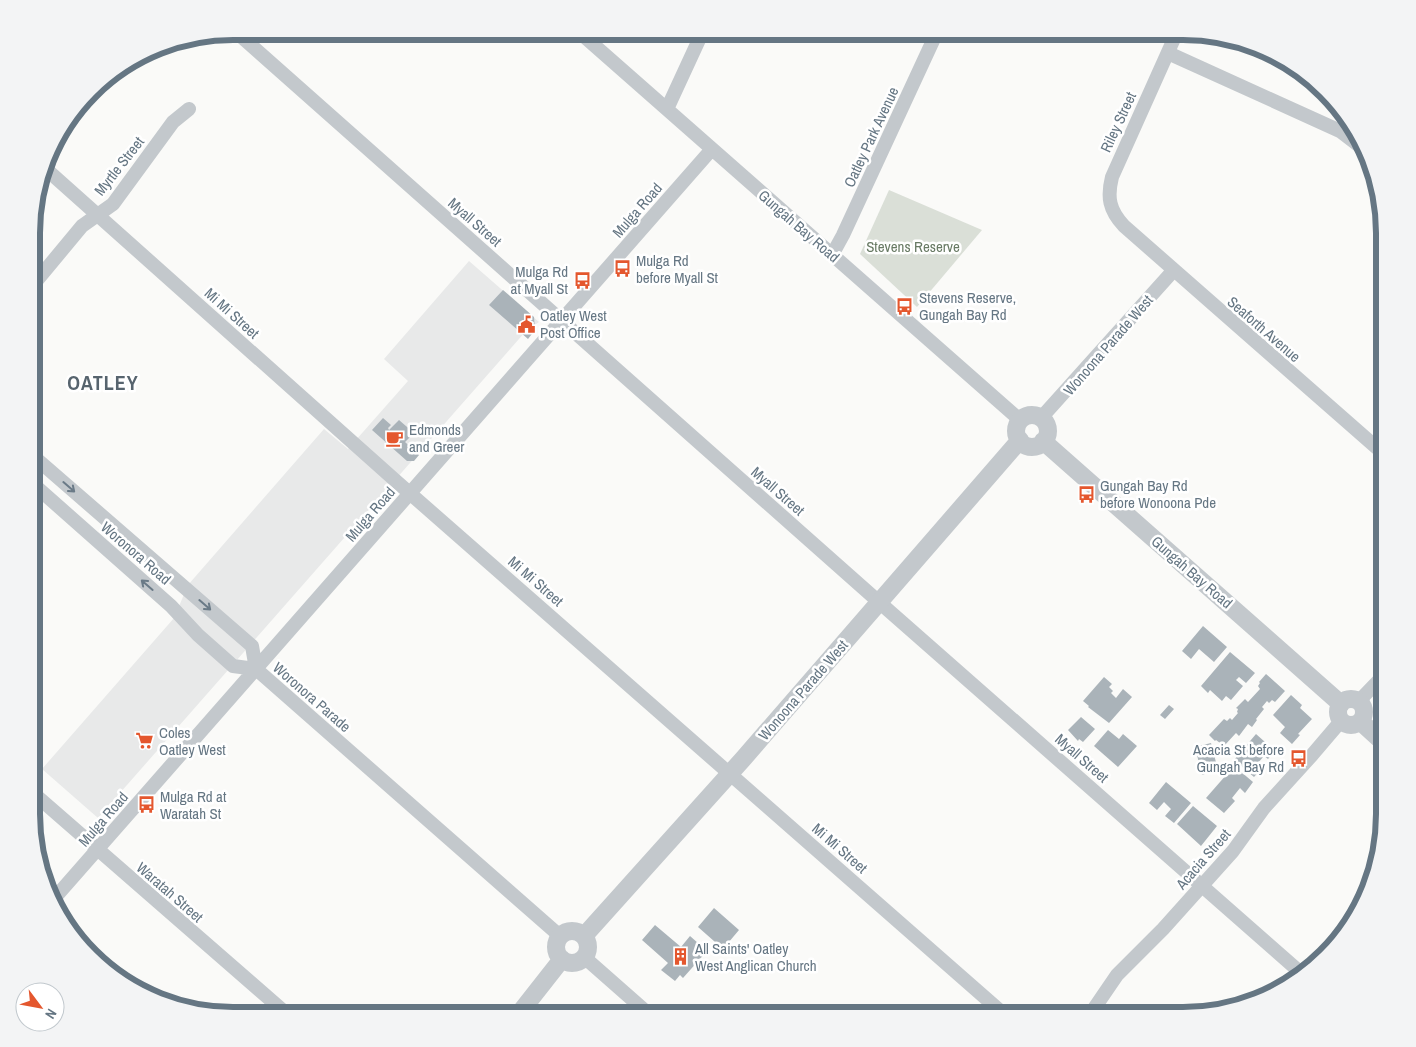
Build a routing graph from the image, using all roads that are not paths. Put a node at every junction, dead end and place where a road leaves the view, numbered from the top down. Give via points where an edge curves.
1 (245, 40) edge
2 (588, 40) edge
3 (699, 40) edge
4 (934, 40) edge
5 (1173, 40) edge
6 (1168, 52) junction
7 (667, 109) junction
8 (189, 110) dead end
9 (1342, 125) edge
10 (712, 150) junction
11 (50, 172) edge
12 (98, 215) junction
13 (1124, 226) joint
14 (832, 255) junction
15 (1173, 270) junction
16 (40, 277) edge
17 (562, 320) junction
18 (1041, 418) junction
19 (1020, 420) junction
20 (1020, 440) junction
21 (1043, 442) junction
22 (1376, 447) edge
23 (40, 463) edge
24 (40, 491) edge
25 (410, 493) junction
26 (94, 508) junction
27 (79, 525) junction
28 (187, 589) junction
29 (879, 602) junction
30 (171, 606) junction
31 (256, 669) junction
32 (1376, 684) edge
33 (1359, 702) junction
34 (1341, 712) junction
35 (1361, 722) junction
36 (1376, 736) edge
37 (730, 773) junction
38 (40, 799) edge
39 (97, 850) junction
40 (1201, 886) junction
41 (58, 894) edge
42 (560, 936) junction
43 (584, 936) junction
44 (584, 957) junction
45 (562, 959) junction
46 (1297, 969) edge
47 (279, 1007) edge
48 (525, 1007) edge
49 (641, 1007) edge
50 (996, 1007) edge
51 (1095, 1007) edge

1 - 17 street, Myall Street
2 - 7 street, Gungah Bay Road
3 - 7 street
4 - 14 street, Oatley Park Avenue
5 - 6 street, Riley Street
6 - 9 street
6 - 13 street, Riley Street via 1112,176 1108,193 1111,207
7 - 10 street, Gungah Bay Road
8 - 12 street, Myrtle Street via 173,122 113,204
10 - 14 street, Gungah Bay Road
10 - 17 street, Mulga Road
11 - 12 street, Mi Mi Street
12 - 16 street, Myrtle Street via 82,226
12 - 25 street, Mi Mi Street
13 - 15 street, Seaforth Avenue
14 - 19 street, Gungah Bay Road
15 - 18 street, Wonoona Parade West
15 - 22 street, Seaforth Avenue
17 - 25 street, Mulga Road
17 - 29 street, Myall Street
18 - 19 street via 1028,415
18 - 21 street via 1047,427
19 - 20 street via 1016,432
20 - 21 street via 1031,446
20 - 29 street, Wonoona Parade West
21 - 34 street, Gungah Bay Road
23 -> 26 street, Woronora Parade
24 - 27 street, Woronora Road
25 - 31 street, Mulga Road
25 - 37 street, Mi Mi Street
26 - 27 street, Woronora Road
26 - 28 street, Woronora Parade
30 -> 27 street, Woronora Road
28 - 30 street, Woronora Road
28 -> 31 street, Woronora Parade via 252,646
29 - 37 street, Wonoona Parade West
29 - 40 street, Myall Street
30 - 31 street, Woronora Road via 233,666
31 - 39 street, Mulga Road
31 - 42 street, Woronora Parade
32 - 33 street
33 - 34 street via 1350,699
33 - 35 street via 1364,709
34 - 35 street via 1344,724 1352,726
34 - 40 street, Acacia Street via 1312,755
35 - 36 street
37 - 43 street, Wonoona Parade West
37 - 50 street, Mi Mi Street
38 - 39 street, Waratah Street
39 - 41 street, Mulga Road
39 - 47 street, Waratah Street
40 - 46 street, Myall Street
40 - 51 street, Acacia Street via 1117,975
42 - 43 street via 574,931
42 - 45 street via 556,951
43 - 44 street via 588,944
44 - 45 street via 571,963
44 - 49 street
45 - 48 street

